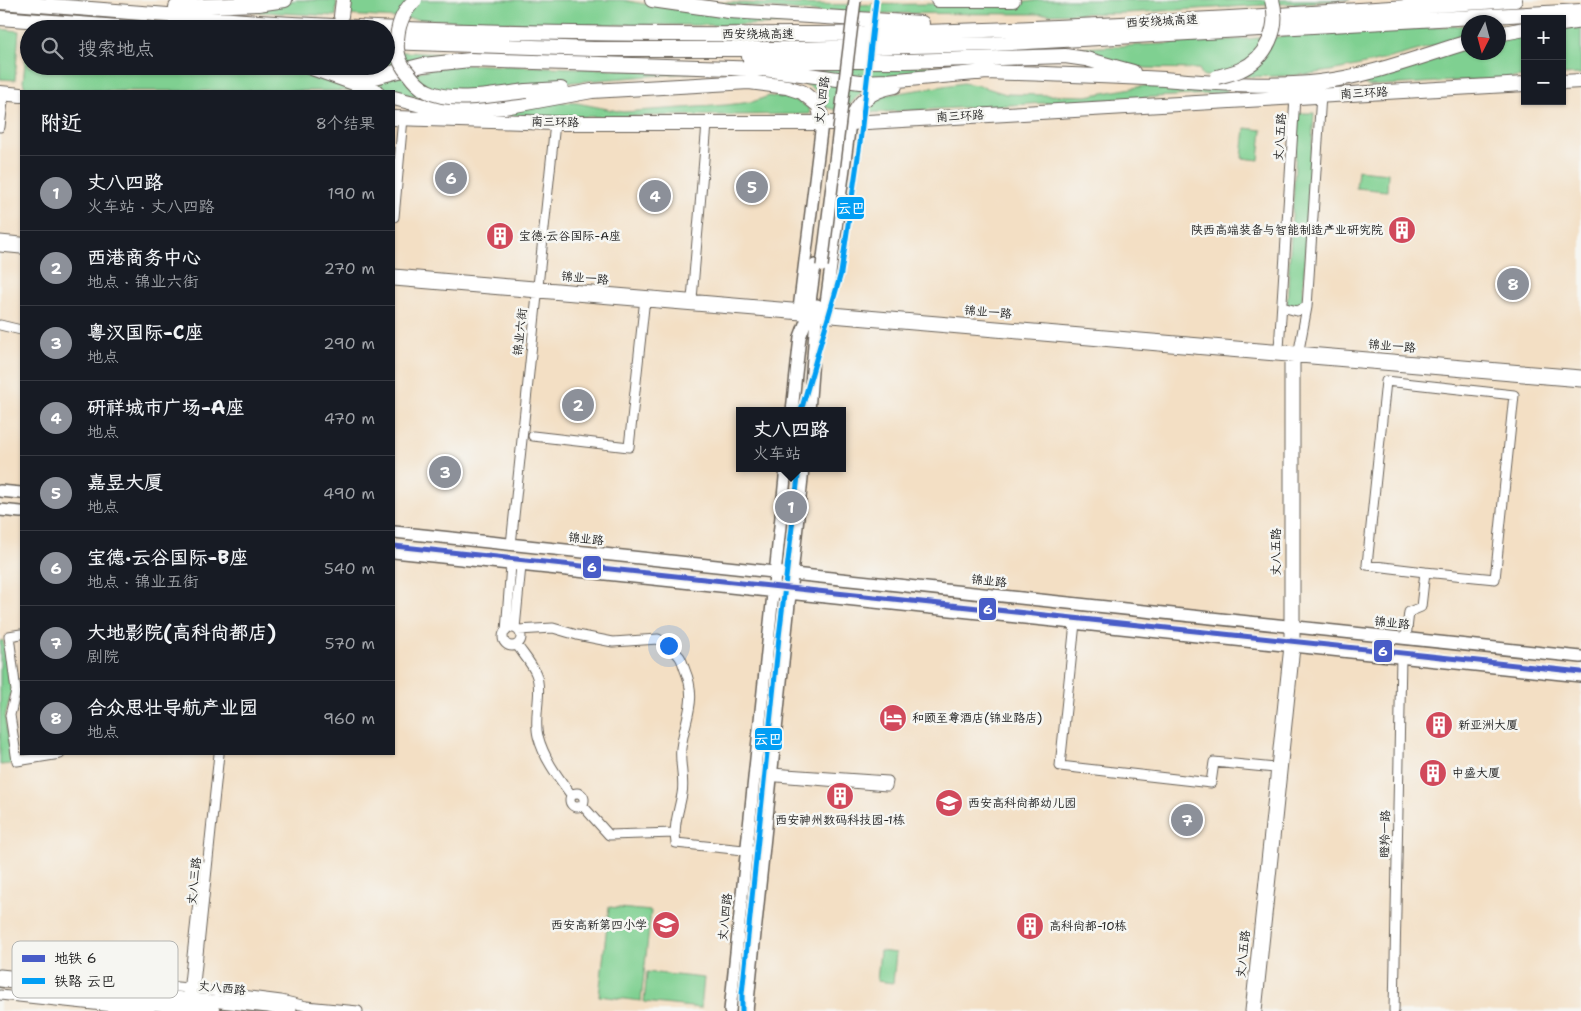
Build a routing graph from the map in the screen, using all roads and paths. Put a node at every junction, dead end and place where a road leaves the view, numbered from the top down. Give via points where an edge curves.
1 (285, 0) edge
2 (342, 0) edge
3 (415, 0) edge
4 (652, 0) edge
5 (848, 0) edge
6 (855, 0) edge
7 (938, 0) edge
8 (1013, 0) edge
9 (1272, 0) edge
10 (1515, 0) edge
11 (0, 2) edge
12 (71, 8) junction
13 (1581, 11) edge
14 (341, 16) dead end
15 (4, 18) edge
16 (29, 20) edge
17 (233, 20) edge
18 (20, 21) edge
19 (1581, 21) edge
20 (1566, 23) edge
21 (395, 28) edge
22 (1020, 29) junction
23 (1521, 30) edge
24 (1506, 33) edge
25 (395, 42) edge
26 (1461, 44) edge
27 (594, 49) junction
28 (395, 72) edge
29 (986, 72) junction
30 (331, 75) edge
31 (357, 75) edge
32 (383, 75) edge
33 (1197, 78) junction
34 (1164, 80) junction
35 (1214, 80) junction
36 (1581, 81) edge
37 (1566, 82) edge
38 (1521, 84) edge
39 (373, 90) edge
40 (592, 91) junction
41 (2, 93) edge
42 (20, 94) edge
43 (1321, 95) junction
44 (1295, 97) junction
45 (395, 98) edge
46 (398, 118) edge
47 (555, 123) junction
48 (850, 123) junction
49 (707, 124) junction
50 (822, 124) junction
51 (0, 127) edge
52 (395, 192) edge
53 (0, 240) edge
54 (20, 242) edge
55 (0, 247) edge
56 (20, 249) edge
57 (818, 265) junction
58 (395, 274) edge
59 (395, 281) edge
60 (537, 289) junction
61 (645, 299) junction
62 (692, 299) junction
63 (1282, 307) junction
64 (1307, 308) junction
65 (812, 312) junction
66 (0, 324) edge
67 (20, 330) edge
68 (1279, 349) junction
69 (1294, 355) junction
70 (1581, 376) edge
71 (1581, 382) edge
72 (792, 407) edge
73 (809, 407) edge
74 (533, 436) dead end
75 (786, 472) edge
76 (803, 472) edge
77 (0, 491) edge
78 (20, 494) edge
79 (0, 510) edge
80 (20, 512) edge
81 (395, 532) edge
82 (511, 545) junction
83 (395, 552) edge
84 (516, 565) junction
85 (775, 572) junction
86 (1425, 572) junction
87 (792, 574) junction
88 (773, 592) junction
89 (790, 594) junction
90 (1075, 623) junction
91 (1292, 626) junction
92 (517, 629) junction
93 (506, 631) junction
94 (20, 634) edge
95 (1406, 638) junction
96 (517, 645) junction
97 (1292, 646) junction
98 (1581, 657) edge
99 (1401, 658) junction
100 (1581, 676) edge
101 (55, 755) edge
102 (214, 755) edge
103 (219, 755) edge
104 (1275, 768) junction
105 (754, 772) junction
106 (771, 775) junction
107 (675, 833) junction
108 (746, 851) junction
109 (763, 852) junction
110 (178, 997) edge
111 (28, 998) edge
112 (159, 998) edge
113 (170, 998) edge
114 (191, 1000) edge
115 (150, 1011) edge
116 (214, 1011) edge
117 (291, 1011) edge
118 (358, 1011) edge
119 (730, 1011) edge
120 (747, 1011) edge
121 (1250, 1011) edge
122 (1256, 1011) edge
123 (1394, 1011) edge

1 - 12 highway via 203,7
2 - 14 highway
3 - 40 highway, bridge via 401,19 396,37 397,54 404,69 427,91 456,98 566,88
4 - 22 highway via 729,11
5 - 57 main road, 丈八四路
6 - 57 main road, 丈八四路, bridge
7 - 8 highway
9 - 35 highway, bridge via 1273,32 1263,54 1241,70
10 - 22 highway, 西安绕城高速
11 - 12 highway, 西安绕城高速
12 - 17 highway, 西安绕城高速
13 - 27 highway, 西安绕城高速 via 994,44
15 - 16 highway
15 - 18 highway
19 - 20 highway
21 - 22 highway, 西安绕城高速 via 501,32 795,34
23 - 24 highway
25 - 27 highway, 西安绕城高速
26 - 35 highway via 1373,72 1320,82 1289,85
27 - 33 highway via 807,60 906,61 1065,56 1129,71
28 - 29 highway via 470,60 764,69 860,82
29 - 34 highway
29 - 48 highway via 881,90 864,99
30 - 39 highway
31 - 32 highway
33 - 34 highway
33 - 35 highway
34 - 35 highway
36 - 37 highway
38 - 43 highway, 南三环路
40 - 45 highway via 504,106 457,110
40 - 50 highway via 749,82 787,87 802,92 819,106
41 - 42 highway
41 - 51 street
43 - 44 highway, 南三环路
43 - 64 street, 丈八五路
44 - 48 highway, 南三环路
44 - 63 street, 丈八五路
46 - 47 highway, 南三环路
46 - 52 street
47 - 49 highway, 南三环路
47 - 60 street, 锦业六街
48 - 50 highway, 南三环路
48 - 65 main road
49 - 50 highway, 南三环路
49 - 62 street
50 - 65 main road
53 - 54 street
55 - 56 street
57 - 65 main road, 丈八四路
58 - 60 street, 锦业一路
59 - 60 street, 锦业一路
60 - 61 street, 锦业一路
60 - 82 street, 锦业六街
61 - 62 street, 锦业一路
61 - 65 street, 锦业一路
61 - 74 street via 629,447
62 - 65 street, 锦业一路
63 - 64 street via 1297,311
63 - 68 street, 丈八五路
64 - 69 street, 丈八五路
65 - 68 street, 锦业一路
65 - 69 street, 锦业一路
65 - 72 main road, 丈八四路 via 800,337
65 - 73 main road, 丈八四路 via 815,340
66 - 67 street
68 - 69 street
69 - 70 street, 锦业一路
69 - 71 street, 锦业一路
69 - 91 street, 丈八五路
75 - 85 main road, 丈八四路
76 - 87 main road
77 - 78 main road
79 - 80 main road
81 - 82 main road, 锦业路
82 - 85 main road, 锦业路
83 - 84 main road
84 - 88 main road
84 - 92 street
84 - 93 street
85 - 87 main road, 锦业路
85 - 88 main road, 丈八四路
86 - 86 street via 1367,566 1386,381 1514,395 1495,579
86 - 95 street via 1421,607 1409,612
87 - 89 main road
87 - 91 main road, 锦业路
88 - 89 main road
88 - 105 main road, 丈八四路
89 - 90 main road
89 - 106 main road
90 - 97 main road
90 - 104 street via 1060,766 1211,783 1214,762
91 - 95 main road, 锦业路
91 - 97 street, 丈八五路
92 - 93 street
92 - 96 street via 522,635
92 - 107 street via 553,628 613,642 658,639 680,656 692,694 681,749 683,792
93 - 96 street via 503,638 506,644
94 - 101 street via 9,636 16,690 10,715 17,762
95 - 98 main road, 锦业路
96 - 107 street via 537,676 537,734 550,765 572,796 582,795 582,805 609,835
97 - 99 main road
97 - 104 street, 丈八五路
97 - 122 street, 丈八五路
99 - 100 main road
99 - 123 street, 瞪羚一路
102 - 114 street, 丈八三路
103 - 114 street, 丈八三路
104 - 121 street, 丈八五路
105 - 106 street
105 - 108 main road, 丈八四路
106 - 106 street via 887,786 888,781
106 - 109 main road
107 - 108 street via 676,843
108 - 109 street
108 - 119 main road, 丈八四路
109 - 120 main road
110 - 114 street
111 - 115 street
112 - 114 main road, 丈八西路
113 - 114 main road, 丈八西路
114 - 116 main road, 丈八西路
114 - 117 main road, 丈八西路
114 - 118 street via 281,1000

